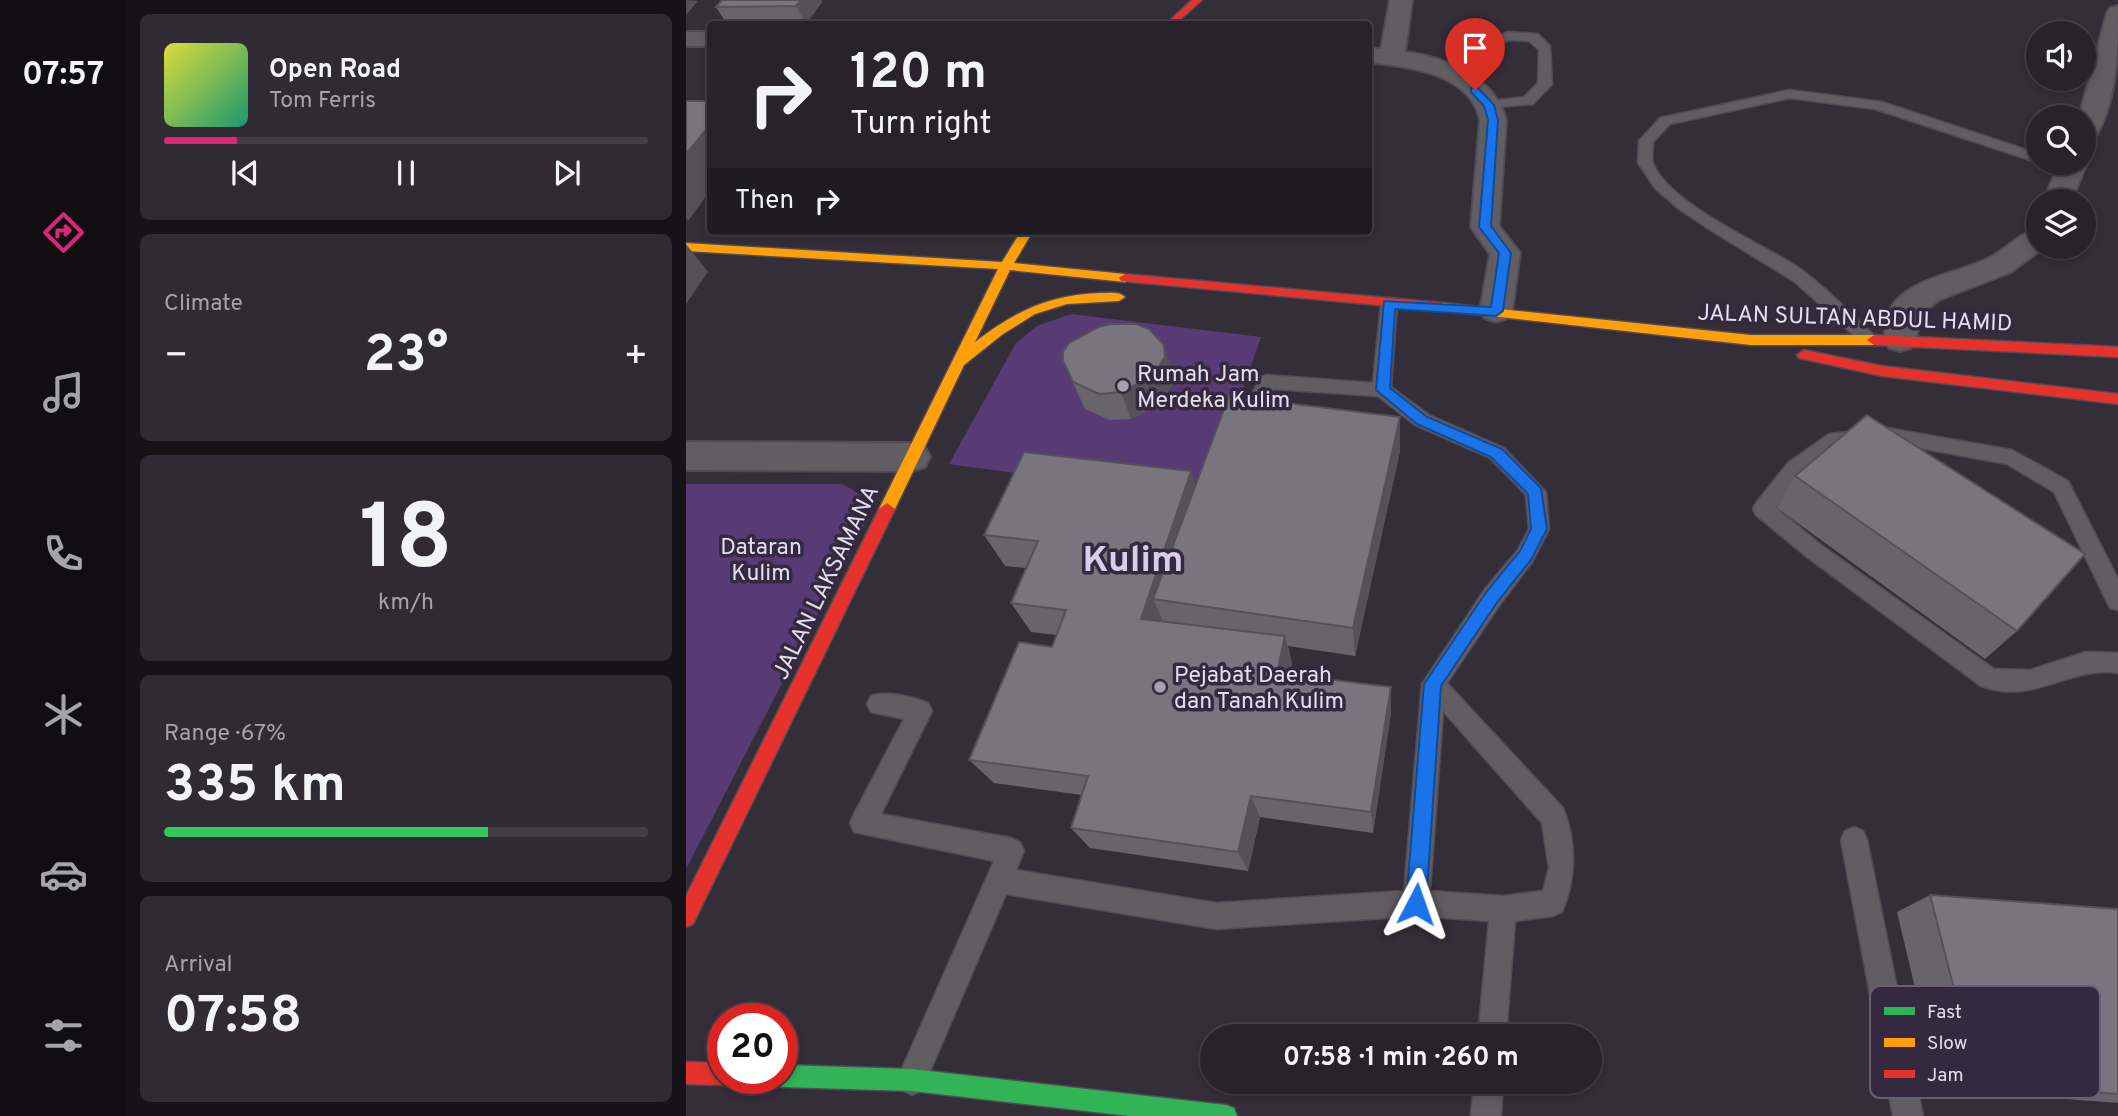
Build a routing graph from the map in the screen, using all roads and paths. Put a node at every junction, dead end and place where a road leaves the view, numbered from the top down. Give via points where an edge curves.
1 (1197, 0) edge
2 (1401, 0) edge
3 (2118, 13) edge
4 (1173, 21) edge
5 (686, 39) edge
6 (707, 39) edge
7 (1380, 57) edge
8 (1452, 72) junction
9 (2109, 81) edge
10 (1489, 105) junction
11 (2096, 107) edge
12 (2026, 155) edge
13 (1025, 235) edge
14 (2026, 246) edge
15 (686, 247) edge
16 (1006, 266) junction
17 (1247, 291) junction
18 (1389, 304) junction
19 (1496, 311) junction
20 (1751, 340) junction
21 (1900, 340) junction
22 (1870, 341) junction
23 (2118, 352) edge
24 (958, 363) junction
25 (1382, 390) junction
26 (2118, 399) edge
27 (1422, 420) junction
28 (1283, 425) edge
29 (1396, 429) edge
30 (686, 456) edge
31 (912, 457) junction
32 (2118, 601) edge
33 (2118, 663) edge
34 (1433, 684) junction
35 (879, 704) dead end
36 (1854, 840) dead end
37 (999, 880) junction
38 (1416, 904) junction
39 (1503, 909) junction
40 (686, 917) edge
41 (1883, 986) edge
42 (1493, 1024) edge
43 (686, 1073) edge
44 (707, 1074) edge
45 (798, 1076) edge
46 (912, 1080) junction
47 (1488, 1094) edge
48 (1904, 1098) edge
49 (1226, 1116) edge
50 (1486, 1116) edge
51 (1908, 1116) edge

1 - 4 main road
2 - 7 street
3 - 9 street
5 - 6 street
7 - 8 street via 1426,62
8 - 10 street
8 - 10 lane via 1507,36 1533,37 1545,49 1545,84 1528,101
9 - 11 street
10 - 19 street via 1493,120 1485,227 1505,253
12 - 22 lane via 1877,105 1790,94 1665,121 1649,132 1642,146 1645,165 1659,186 1690,210 1791,270
13 - 16 main road, JALAN LAKSAMANA
14 - 21 street via 2000,265 1928,293 1905,310
15 - 16 main road, JALAN SULTAN ABDUL HAMID
16 - 17 main road, JALAN SULTAN ABDUL HAMID
16 - 24 main road, JALAN LAKSAMANA
17 - 18 main road, JALAN SULTAN ABDUL HAMID
17 - 24 main road via 1056,301 1034,307
18 - 19 main road, JALAN SULTAN ABDUL HAMID
18 - 25 lane
19 - 20 main road, JALAN SULTAN ABDUL HAMID
20 - 22 main road, JALAN SULTAN ABDUL HAMID
20 - 26 main road via 1847,367
21 - 22 main road, JALAN SULTAN ABDUL HAMID
21 - 23 main road, JALAN SULTAN ABDUL HAMID
24 - 31 main road, JALAN LAKSAMANA
25 - 27 lane
25 - 28 lane via 1267,382 1253,409 1256,420
27 - 29 lane
27 - 34 lane via 1497,453 1536,492 1539,529 1525,556
30 - 31 street
31 - 40 main road, JALAN LAKSAMANA
32 - 33 lane via 2061,486 2012,457 1887,435 1836,439 1795,468 1763,509 1989,678 2024,681 2091,661
34 - 38 lane
34 - 39 lane via 1553,817 1562,867 1553,903
35 - 37 lane via 920,711 863,823 1011,851
36 - 41 lane
37 - 38 lane via 1216,916
37 - 46 lane
38 - 39 lane
39 - 42 lane
43 - 44 main road
45 - 46 main road
46 - 49 main road
47 - 50 lane
48 - 51 lane

